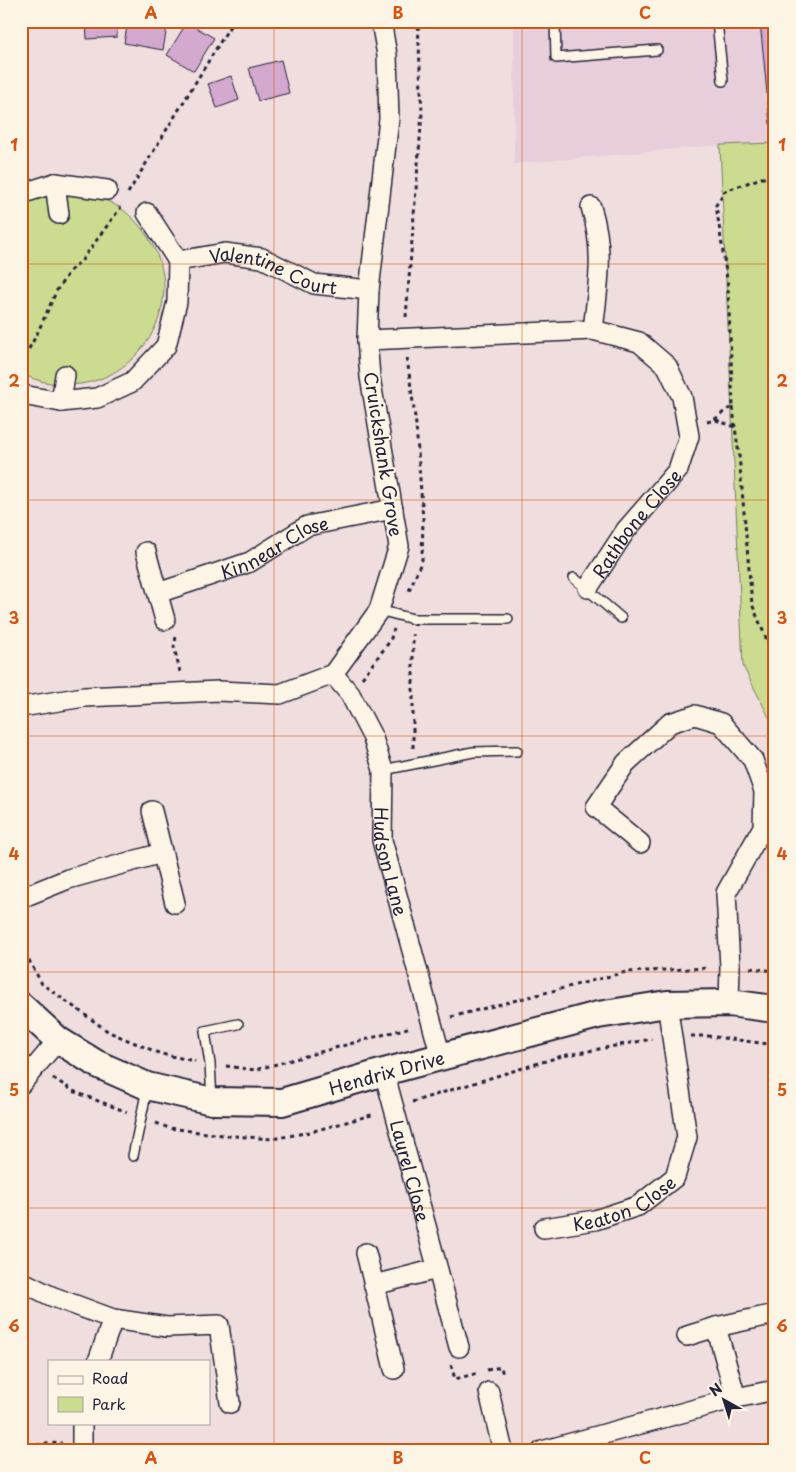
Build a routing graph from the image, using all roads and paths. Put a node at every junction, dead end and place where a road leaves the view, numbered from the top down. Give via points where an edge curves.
1 (380, 21) edge
2 (418, 21) edge
3 (555, 21) edge
4 (717, 21) edge
5 (657, 50) dead end
6 (723, 81) dead end
7 (775, 178) edge
8 (55, 183) junction
9 (107, 190) joint
10 (21, 194) edge
11 (591, 207) dead end
12 (147, 213) joint
13 (59, 214) dead end
14 (178, 262) junction
15 (369, 290) junction
16 (594, 330) junction
17 (404, 339) junction
18 (367, 340) junction
19 (65, 376) dead end
20 (28, 396) dead end
21 (61, 402) junction
22 (733, 407) junction
23 (716, 420) junction
24 (687, 425) junction
25 (735, 428) junction
26 (393, 508) junction
27 (146, 552) dead end
28 (581, 583) joint
29 (158, 593) junction
30 (379, 610) junction
31 (399, 614) junction
32 (621, 618) dead end
33 (414, 619) junction
34 (508, 619) dead end
35 (165, 620) joint
36 (775, 660) edge
37 (334, 674) junction
38 (185, 693) junction
39 (350, 694) junction
40 (21, 707) edge
41 (517, 751) dead end
42 (413, 764) junction
43 (383, 770) junction
44 (152, 811) dead end
45 (640, 843) dead end
46 (162, 852) junction
47 (21, 898) edge
48 (175, 903) dead end
49 (21, 946) edge
50 (730, 967) junction
51 (775, 971) edge
52 (729, 1003) junction
53 (667, 1004) junction
54 (21, 1006) edge
55 (775, 1009) edge
56 (432, 1022) junction
57 (238, 1024) dead end
58 (58, 1040) junction
59 (441, 1057) junction
60 (210, 1064) junction
61 (384, 1072) junction
62 (21, 1084) edge
63 (147, 1086) junction
64 (212, 1101) junction
65 (133, 1156) dead end
66 (544, 1228) dead end
67 (366, 1253) dead end
68 (437, 1268) junction
69 (21, 1281) edge
70 (374, 1284) junction
71 (775, 1314) edge
72 (113, 1319) junction
73 (716, 1327) junction
74 (687, 1336) dead end
75 (458, 1347) dead end
76 (98, 1360) edge
77 (394, 1369) dead end
78 (775, 1390) edge
79 (489, 1392) dead end
80 (736, 1398) junction
81 (230, 1403) dead end
82 (82, 1424) edge
83 (82, 1443) joint
84 (21, 1449) edge
85 (503, 1451) edge
86 (542, 1451) edge

1 - 15 street, Cruickshank Grove via 387,54 389,119
2 - 17 path via 422,112
3 - 5 lane via 556,58
4 - 6 lane
7 - 22 path via 761,178 725,191 716,205 728,286
8 - 9 street
8 - 10 street
8 - 13 street
9 - 12 path via 114,182 144,198
11 - 16 street via 598,228 600,261
12 - 14 street
14 - 15 street, Valentine Court via 225,253 262,258 314,284
14 - 21 street via 177,302 166,346 132,382 97,398
15 - 18 street, Cruickshank Grove
16 - 17 street, Rathbone Close
16 - 24 street, Rathbone Close via 639,342 667,366 682,397
17 - 18 street, Rathbone Close
17 - 31 path via 416,425 423,519 422,560
18 - 26 street, Cruickshank Grove via 370,377
19 - 21 street
20 - 21 street
22 - 23 path
22 - 25 path
23 - 24 path
23 - 25 path
24 - 28 street, Rathbone Close via 688,436 678,470
25 - 36 path via 752,604
26 - 29 street, Kinnear Close via 307,526 250,562
26 - 30 street, Cruickshank Grove via 399,546
27 - 29 street
28 - 32 lane
29 - 35 street
30 - 31 lane
30 - 37 street, Cruickshank Grove
31 - 33 lane
31 - 39 path via 390,640
33 - 34 lane
33 - 42 path
35 - 38 path via 176,623 178,632 174,647
37 - 38 street via 280,694
37 - 39 street, Hudson Lane
38 - 40 street via 84,698
39 - 43 street, Hudson Lane via 374,738
41 - 42 lane via 473,752
42 - 43 lane
43 - 56 street, Hudson Lane via 382,840
44 - 46 street
45 - 50 street via 596,807 626,763 670,723 694,715 721,724 753,760 764,791 763,827 726,893
46 - 47 street via 68,879
46 - 48 street
49 - 60 path via 42,984 109,1032 161,1054
50 - 51 path
50 - 52 street
50 - 56 path via 626,972
52 - 53 street, Hendrix Drive
52 - 55 street, Hendrix Drive
53 - 59 street, Hendrix Drive via 598,1015
53 - 66 street, Keaton Close via 687,1136 675,1177 638,1206 595,1220
54 - 58 street, Hendrix Drive
56 - 59 street, Hudson Lane
56 - 60 path via 255,1070
57 - 60 lane via 205,1031
58 - 62 street
58 - 63 street, Hendrix Drive via 97,1064
59 - 61 street, Hendrix Drive
60 - 64 lane
61 - 64 street, Hendrix Drive via 282,1102
61 - 68 street, Laurel Close
63 - 64 street, Hendrix Drive
63 - 65 lane
67 - 70 street
68 - 70 street
68 - 75 street, Laurel Close
69 - 72 street
70 - 77 street
71 - 73 street
72 - 76 street
72 - 81 street via 167,1327 219,1325
73 - 74 street
73 - 80 street
78 - 80 street
79 - 85 street
80 - 86 street
82 - 83 street
83 - 84 path via 41,1444

